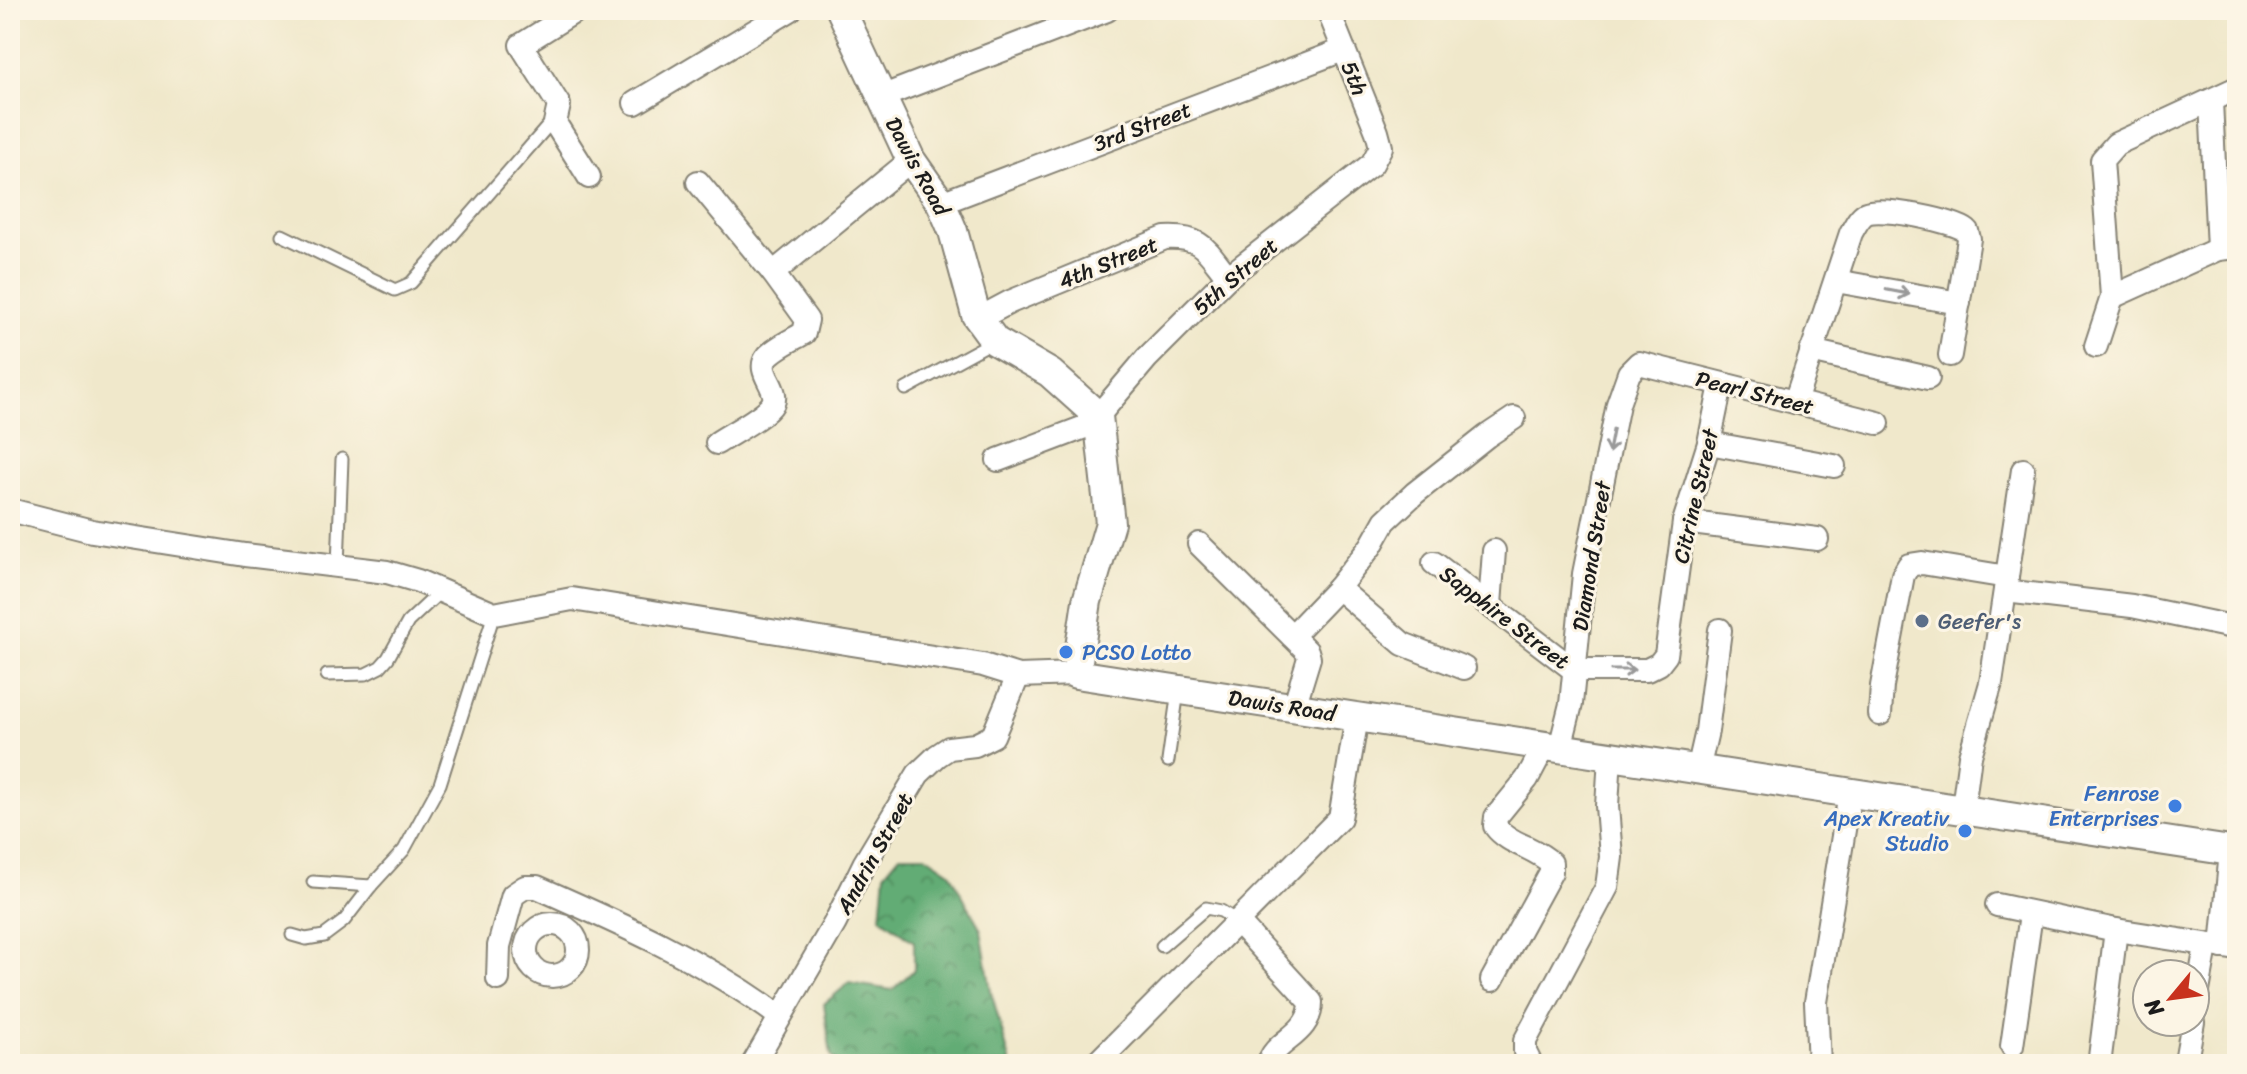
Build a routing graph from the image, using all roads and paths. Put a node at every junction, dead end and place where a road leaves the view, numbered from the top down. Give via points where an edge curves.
1 (577, 10) edge
2 (790, 10) edge
3 (841, 10) edge
4 (1107, 10) edge
5 (1328, 10) edge
6 (1343, 50) junction
7 (2237, 88) edge
8 (881, 97) junction
9 (2211, 101) junction
10 (635, 103) dead end
11 (554, 118) junction
12 (1381, 147) joint
13 (911, 160) junction
14 (589, 177) dead end
15 (698, 182) dead end
16 (941, 203) junction
17 (282, 235) dead end
18 (2228, 248) edge
19 (773, 273) junction
20 (1228, 277) junction
21 (1836, 281) junction
22 (2112, 297) junction
23 (1959, 303) junction
24 (986, 330) junction
25 (2096, 346) dead end
26 (1811, 351) junction
27 (1950, 355) dead end
28 (1634, 367) joint
29 (1928, 378) dead end
30 (1721, 385) junction
31 (906, 389) dead end
32 (1795, 402) junction
33 (1514, 418) dead end
34 (1098, 419) junction
35 (1878, 423) dead end
36 (717, 443) dead end
37 (1709, 443) junction
38 (342, 459) dead end
39 (998, 460) dead end
40 (1834, 466) dead end
41 (2023, 470) dead end
42 (10, 510) edge
43 (1684, 522) junction
44 (1817, 539) dead end
45 (1199, 544) dead end
46 (1494, 551) dead end
47 (1434, 563) dead end
48 (338, 566) junction
49 (2006, 584) junction
50 (1338, 588) junction
51 (440, 592) junction
52 (1490, 605) junction
53 (494, 614) junction
54 (2237, 628) edge
55 (1720, 630) dead end
56 (1292, 636) junction
57 (1666, 655) joint
58 (1464, 668) dead end
59 (1574, 670) junction
60 (1076, 674) junction
61 (327, 675) dead end
62 (1018, 676) junction
63 (1179, 689) junction
64 (1294, 707) junction
65 (1880, 714) dead end
66 (1357, 717) junction
67 (1553, 746) junction
68 (1610, 756) junction
69 (1168, 761) dead end
70 (1698, 770) junction
71 (1850, 793) junction
72 (1963, 808) junction
73 (2234, 851) edge
74 (313, 882) dead end
75 (371, 886) junction
76 (577, 905) junction
77 (1997, 905) dead end
78 (2031, 914) junction
79 (1237, 921) junction
80 (563, 926) dead end
81 (2116, 930) junction
82 (292, 935) dead end
83 (1162, 946) dead end
84 (2221, 947) edge
85 (2211, 970) edge
86 (498, 979) dead end
87 (1492, 980) dead end
88 (779, 1016) junction
89 (2190, 1038) edge
90 (2012, 1046) dead end
91 (2100, 1057) dead end
92 (2186, 1061) dead end
93 (753, 1064) edge
94 (1096, 1064) edge
95 (1269, 1064) edge
96 (1531, 1064) edge
97 (1819, 1064) edge

1 - 11 street via 521,45 559,105
2 - 10 street
3 - 8 street, Dawis Road
4 - 8 street
5 - 6 street, 5th
6 - 12 street, 5th
6 - 16 street, 3rd Street
7 - 9 street
8 - 13 street, Dawis Road
9 - 18 street
9 - 22 street via 2116,144 2102,160
11 - 14 street
11 - 17 lane via 403,287 395,290
12 - 20 street, 5th Street via 1372,164
13 - 16 street, Dawis Road
13 - 19 street
15 - 19 street
16 - 24 street, Dawis Road
18 - 22 street
19 - 36 street via 807,327 764,361 774,395 770,406
20 - 24 street, 4th Street via 1203,246 1185,237 1165,238 1010,302
20 - 34 street, 5th Street via 1147,358
21 -> 23 street
21 - 23 street via 1851,233 1863,214 1880,211 1947,222 1963,228 1969,239
21 - 26 street
22 - 25 street
23 - 27 street
24 - 31 lane
24 - 34 street via 1050,373
26 - 29 street
26 - 32 street
28 - 30 street, Pearl Street via 1639,363
28 -> 59 street, Diamond Street via 1618,404 1590,543
30 - 32 street, Pearl Street
30 - 37 street, Citrine Street
32 - 35 street, Pearl Street
33 - 50 street via 1385,521
34 - 39 street
34 - 60 street via 1110,523 1087,601
37 - 40 street
37 - 43 street, Citrine Street
38 - 48 lane
41 - 49 street
42 - 48 street via 92,531
43 - 44 street
43 - 57 street, Citrine Street
45 - 56 street
46 - 52 street
47 - 52 street, Sapphire Street
48 - 51 street via 387,572
49 - 54 street
49 - 65 street via 1922,563 1909,565
49 - 72 street
50 - 56 street
50 - 58 street via 1403,644
51 - 53 street
51 - 61 lane via 408,622 380,667 366,674
52 - 59 street, Sapphire Street
53 - 62 street via 572,599 983,665
53 - 75 lane via 432,802 404,850
55 - 70 street
56 - 64 street via 1309,658
59 -> 57 street, Sapphire Street via 1647,670
59 - 67 street, Diamond Street via 1571,704
60 - 62 street
60 - 63 street, Dawis Road
62 - 88 street, Andrin Street via 993,736 949,748 918,774
63 - 64 street, Dawis Road
63 - 69 lane
64 - 66 street, Dawis Road
66 - 67 street, Dawis Road
66 - 79 street via 1340,818
67 - 68 street, Dawis Road
67 - 87 street, Diamond Street via 1496,817 1501,834 1544,856 1551,872
68 - 70 street, Dawis Road
68 - 96 street via 1607,887 1525,1041
70 - 71 street, Dawis Road
71 - 72 street, Dawis Road
71 - 97 street via 1816,1002
72 - 73 street, Dawis Road
73 - 84 street
74 - 75 lane
75 - 82 lane via 344,921 324,936
76 - 80 street
76 - 86 street via 537,887 516,891 499,946
76 - 88 street via 643,933
77 - 78 street
78 - 81 street
78 - 90 street
79 - 83 lane via 1206,908
79 - 94 street
79 - 95 street via 1311,1002 1306,1021 1273,1053
81 - 84 street
81 - 91 street
84 - 85 street
88 - 93 street, Andrin Street
89 - 92 street

